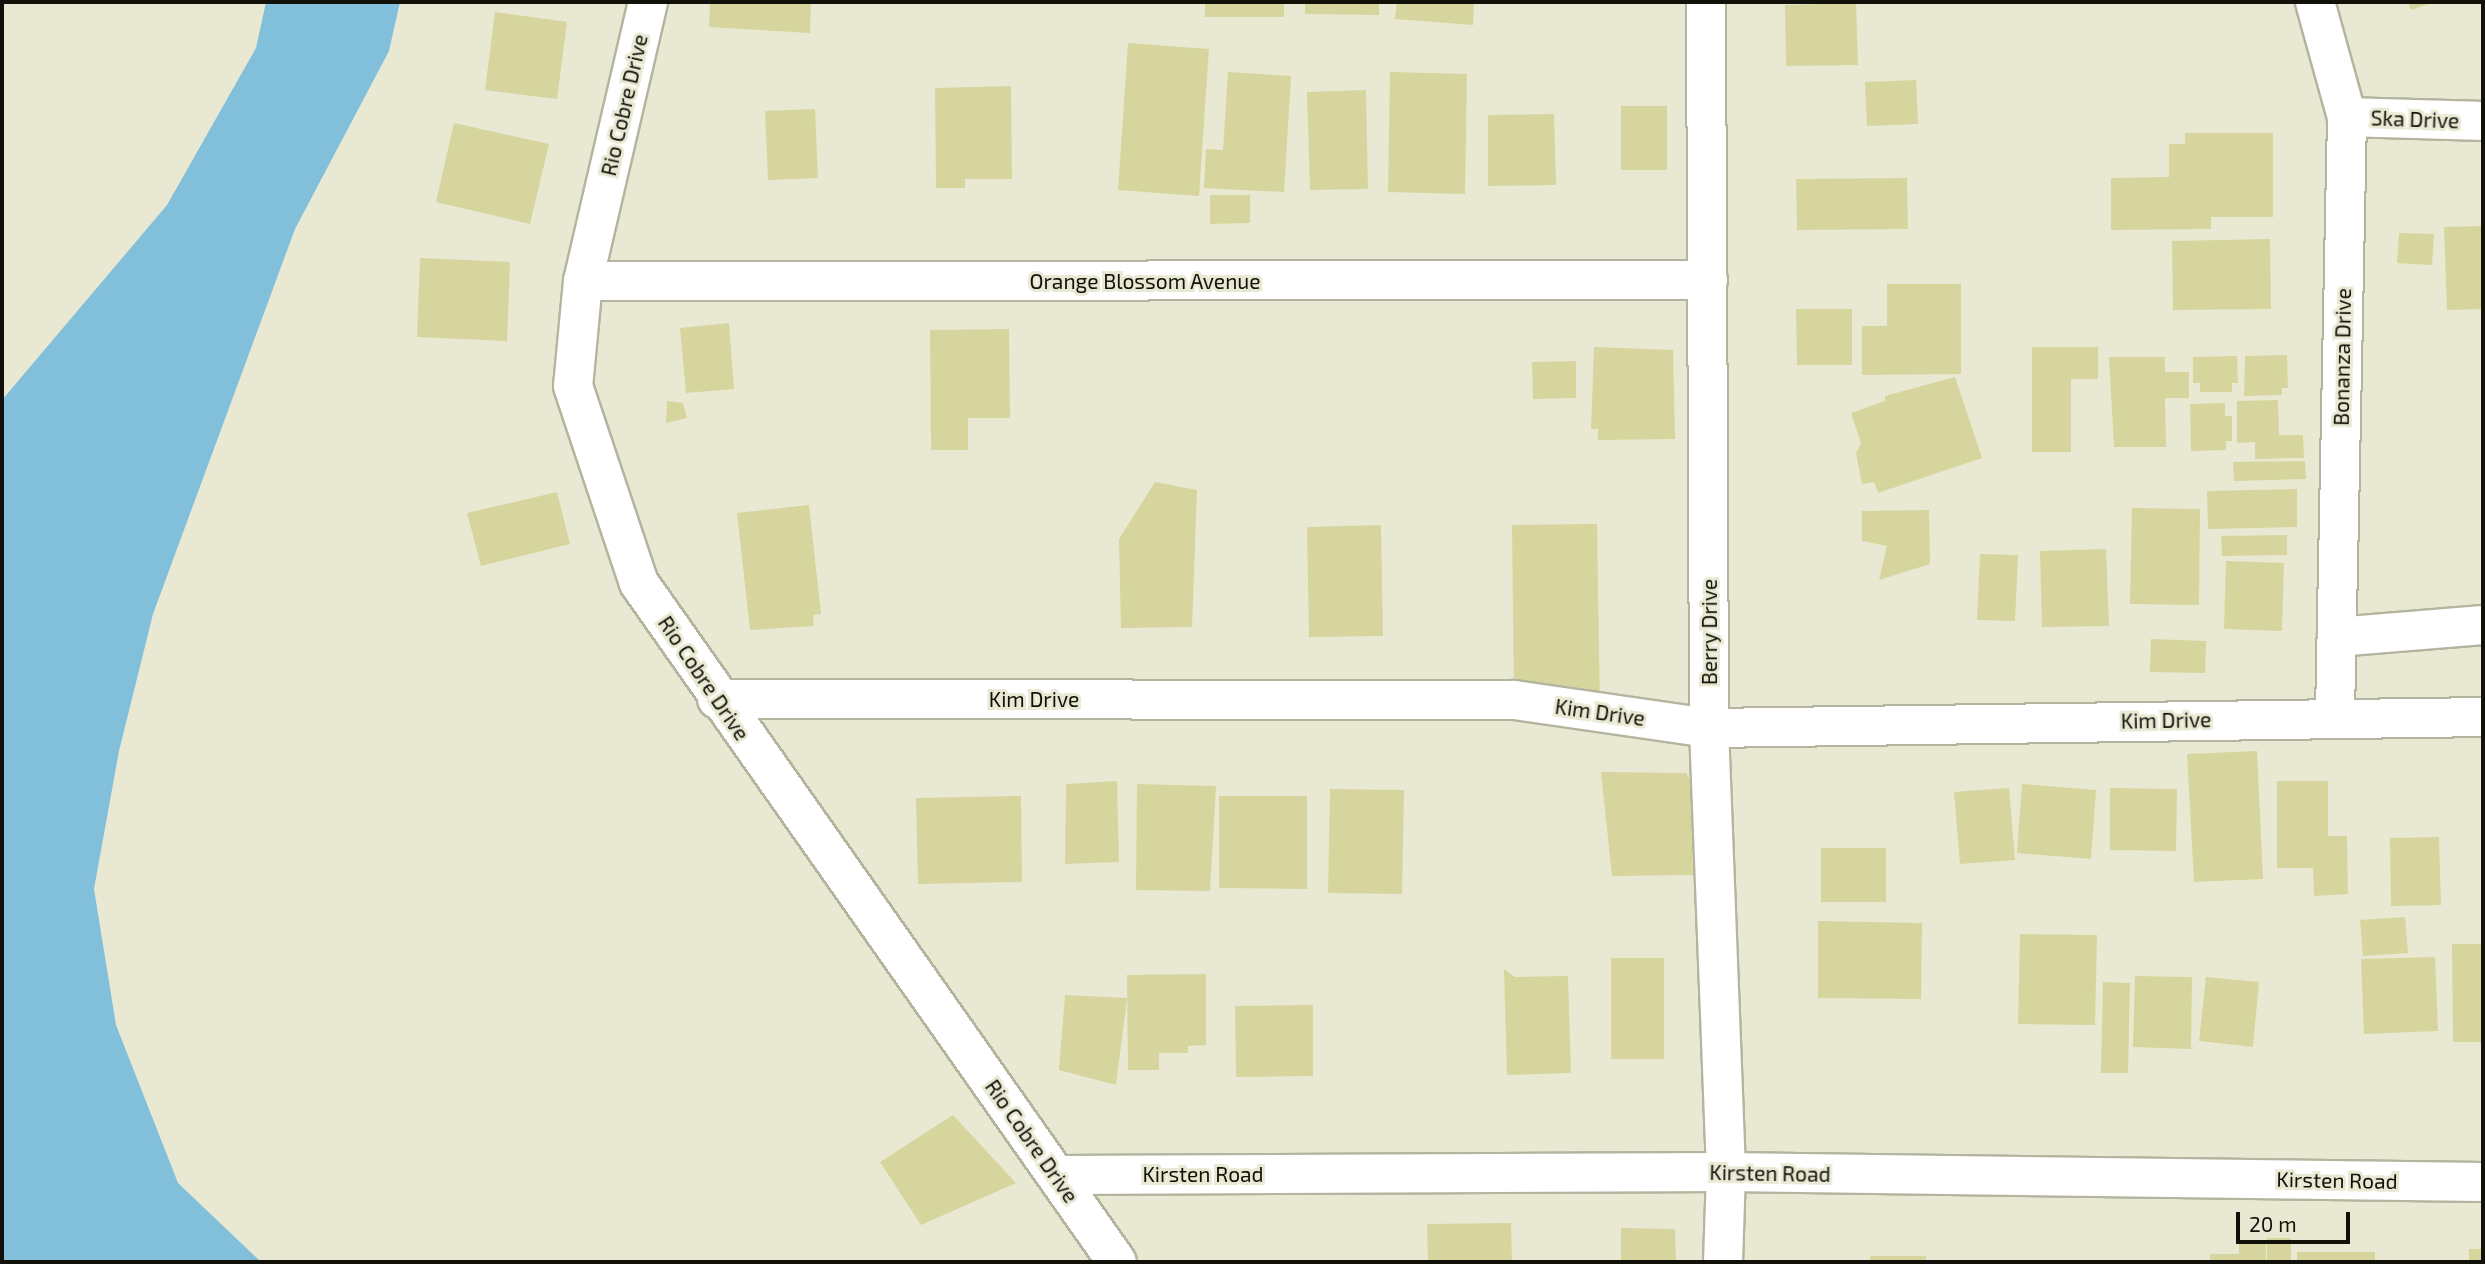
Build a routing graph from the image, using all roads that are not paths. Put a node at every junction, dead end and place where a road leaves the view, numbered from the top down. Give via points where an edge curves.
1 (648, 2) edge
2 (1706, 2) edge
3 (2315, 2) edge
4 (2347, 117) junction
5 (2483, 121) edge
6 (1707, 280) junction
7 (583, 281) junction
8 (2483, 625) edge
9 (2337, 638) junction
10 (717, 699) junction
11 (2483, 717) edge
12 (2335, 718) junction
13 (1709, 727) junction
14 (1726, 1172) junction
15 (1057, 1175) junction
16 (2483, 1182) edge
17 (1117, 1262) edge
18 (1723, 1262) edge

1 - 7 street, Rio Cobre Drive
2 - 6 street, Berry Drive
3 - 4 street, Bonanza Drive
4 - 5 street, Ska Drive
4 - 9 street, Bonanza Drive
6 - 7 street, Orange Blossom Avenue
6 - 13 street, Berry Drive
7 - 10 street, Rio Cobre Drive via 573,386 639,583
8 - 9 street
9 - 12 street, Bonanza Drive
10 - 13 street, Kim Drive via 1514,700
10 - 15 street, Rio Cobre Drive
11 - 12 street, Kim Drive
12 - 13 street, Kim Drive
13 - 14 street, Berry Drive
14 - 15 street, Kirsten Road
14 - 16 street, Kirsten Road
14 - 18 street, Berry Drive
15 - 17 street, Rio Cobre Drive

